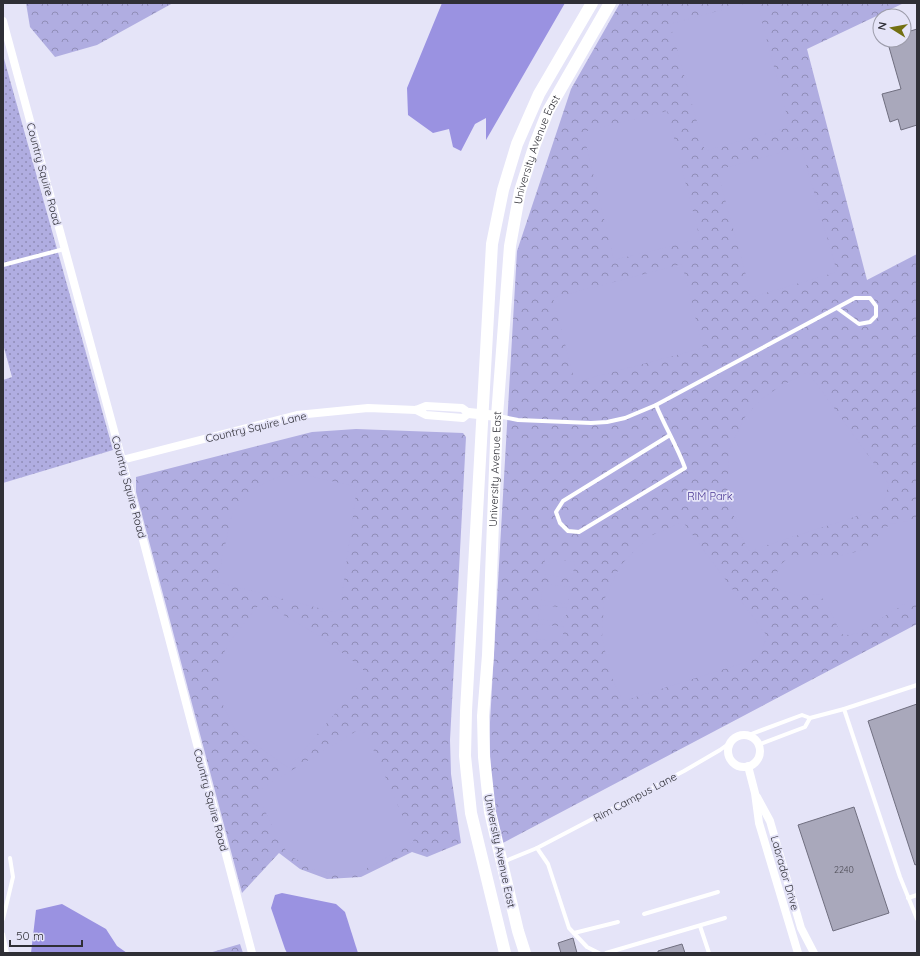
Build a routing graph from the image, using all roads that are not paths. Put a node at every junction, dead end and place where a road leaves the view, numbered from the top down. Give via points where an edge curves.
1 (592, 3) edge
2 (610, 3) edge
3 (3, 21) edge
4 (65, 249) junction
5 (3, 265) edge
6 (838, 308) junction
7 (656, 405) junction
8 (469, 414) joint
9 (482, 415) junction
10 (497, 416) junction
11 (670, 435) junction
12 (122, 460) junction
13 (917, 685) edge
14 (844, 709) junction
15 (810, 718) junction
16 (746, 736) junction
17 (731, 742) junction
18 (758, 745) junction
19 (748, 766) junction
20 (755, 793) junction
21 (537, 848) junction
22 (10, 858) dead end
23 (501, 863) junction
24 (718, 892) dead end
25 (917, 895) edge
26 (908, 898) junction
27 (644, 914) dead end
28 (725, 918) dead end
29 (3, 919) edge
30 (917, 919) edge
31 (618, 922) dead end
32 (700, 926) junction
33 (574, 933) junction
34 (3, 934) edge
35 (7, 953) edge
36 (252, 953) edge
37 (505, 953) edge
38 (525, 953) edge
39 (599, 953) edge
40 (606, 953) edge
41 (709, 953) edge
42 (798, 953) edge
43 (814, 953) edge

1 - 9 main road, University Avenue East via 539,94 517,144 503,190 492,244
2 - 10 main road, University Avenue East via 548,111 520,191 510,246
3 - 4 street, Country Squire Road
4 - 5 lane
4 - 12 street, Country Squire Road
6 - 6 lane via 855,298 870,298 876,306 876,316 870,322 859,324
6 - 7 lane
7 - 10 lane via 625,418 607,422 518,420
7 - 11 lane
8 - 9 street, Country Squire Lane
8 - 12 street, Country Squire Lane via 463,418 426,415 416,410 368,408 297,416
9 - 10 street, Country Squire Lane
9 - 37 main road, University Avenue East via 465,756 471,813
10 - 23 main road, University Avenue East via 488,655 483,716 490,812
11 - 11 lane via 685,468 579,532 568,531 560,523 556,512 563,502
12 - 36 street, Country Squire Road
13 - 14 lane
14 - 15 lane
14 - 26 lane
15 - 16 lane via 802,714
15 - 18 lane via 806,727
16 - 17 street via 737,737
16 - 18 street via 751,737
17 - 19 street via 728,750 731,760 740,766
17 - 21 lane, Rim Campus Lane via 691,767
18 - 19 street via 756,760
19 - 20 street, Labrador Drive
20 - 42 street, Labrador Drive via 759,823
20 - 43 street, Labrador Drive via 770,821 801,928
21 - 23 lane, Rim Campus Lane
21 - 33 lane via 548,864 569,928
22 - 29 lane via 13,877
23 - 38 main road, University Avenue East
24 - 27 lane
25 - 26 lane
26 - 30 lane
28 - 32 lane
31 - 33 lane
32 - 40 lane
32 - 41 lane
33 - 39 lane via 587,947
34 - 35 lane

